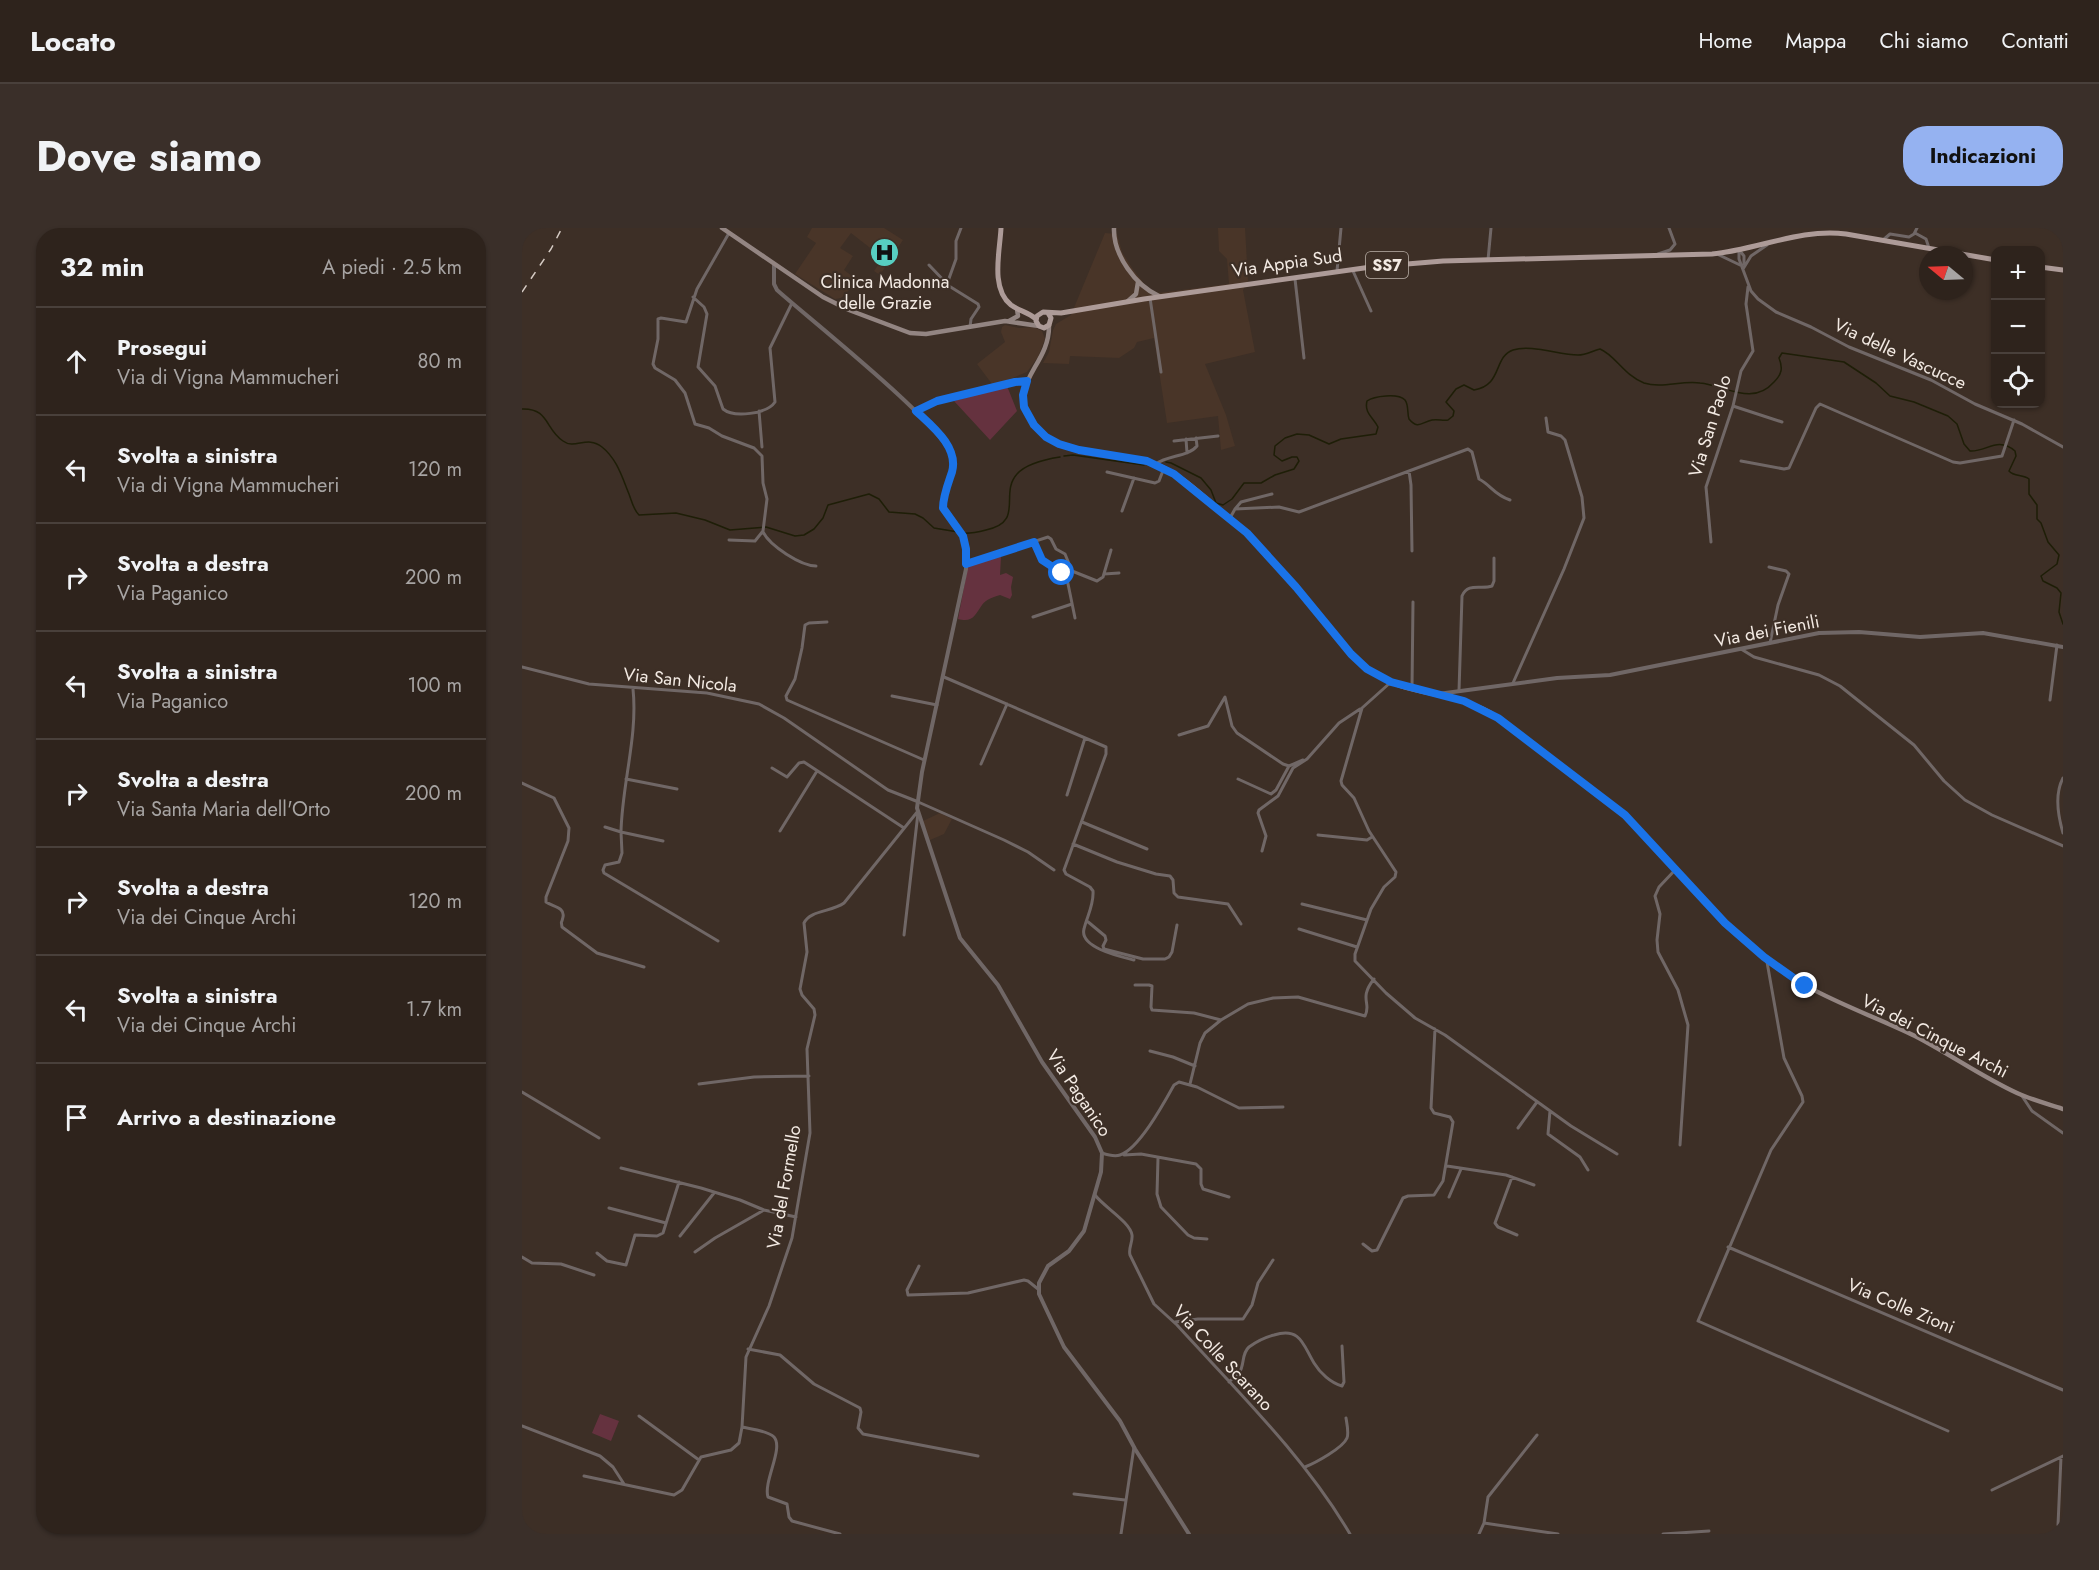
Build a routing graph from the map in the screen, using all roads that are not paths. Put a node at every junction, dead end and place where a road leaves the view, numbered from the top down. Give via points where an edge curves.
1 (722, 228) edge
2 (961, 228) edge
3 (1001, 228) edge
4 (1114, 228) edge
5 (1341, 228) edge
6 (1491, 228) edge
7 (1669, 228) edge
8 (1917, 228) edge
9 (729, 233) junction
10 (1915, 233) junction
11 (1882, 240) junction
12 (1767, 244) junction
13 (1919, 246) edge
14 (1928, 246) edge
15 (1739, 250) junction
16 (1715, 254) junction
17 (1648, 256) junction
18 (1973, 256) edge
19 (1991, 259) edge
20 (1488, 260) junction
21 (774, 264) junction
22 (929, 265) dead end
23 (1743, 268) junction
24 (2045, 268) edge
25 (1352, 269) junction
26 (2063, 270) edge
27 (1337, 271) junction
28 (1295, 277) junction
29 (1138, 282) junction
30 (947, 284) junction
31 (1748, 286) junction
32 (693, 297) junction
33 (1159, 297) junction
34 (1147, 298) junction
35 (1128, 301) junction
36 (792, 303) junction
37 (1017, 309) junction
38 (1025, 311) junction
39 (1371, 311) dead end
40 (1041, 312) junction
41 (1061, 313) junction
42 (1048, 314) junction
43 (1036, 319) junction
44 (1009, 321) junction
45 (1050, 323) junction
46 (1024, 324) junction
47 (970, 327) junction
48 (1040, 327) junction
49 (1048, 342) junction
50 (1304, 358) dead end
51 (1161, 372) dead end
52 (1027, 381) junction
53 (1733, 406) junction
54 (759, 411) junction
55 (916, 411) junction
56 (1546, 418) dead end
57 (2014, 420) junction
58 (1782, 422) dead end
59 (1218, 436) dead end
60 (1197, 438) junction
61 (1186, 440) junction
62 (1174, 441) dead end
63 (762, 447) dead end
64 (2063, 447) edge
65 (1186, 453) junction
66 (1741, 461) dead end
67 (1156, 464) junction
68 (1164, 468) junction
69 (1409, 471) junction
70 (1107, 472) dead end
71 (1134, 478) junction
72 (1272, 494) dead end
73 (1510, 500) dead end
74 (1234, 509) junction
75 (1122, 511) dead end
76 (1230, 518) junction
77 (762, 531) junction
78 (729, 540) dead end
79 (1034, 542) junction
80 (1711, 542) dead end
81 (1111, 550) dead end
82 (1412, 551) dead end
83 (1494, 558) dead end
84 (966, 564) junction
85 (816, 566) dead end
86 (1769, 567) dead end
87 (1119, 573) dead end
88 (1104, 574) junction
89 (1413, 602) dead end
90 (1072, 604) junction
91 (1033, 617) dead end
92 (1075, 618) dead end
93 (827, 622) dead end
94 (1770, 643) junction
95 (2057, 645) junction
96 (2063, 646) edge
97 (1741, 649) junction
98 (522, 667) edge
99 (944, 677) junction
100 (1391, 682) junction
101 (1514, 683) junction
102 (633, 688) junction
103 (1412, 688) junction
104 (1459, 691) junction
105 (1436, 694) junction
106 (892, 696) dead end
107 (2050, 700) dead end
108 (1007, 704) junction
109 (937, 705) junction
110 (1362, 708) junction
111 (1179, 735) dead end
112 (1085, 738) junction
113 (1310, 756) junction
114 (924, 760) junction
115 (981, 764) dead end
116 (1289, 766) junction
117 (772, 768) dead end
118 (817, 771) junction
119 (2063, 778) edge
120 (626, 779) junction
121 (1238, 779) dead end
122 (522, 783) edge
123 (676, 789) dead end
124 (1067, 795) dead end
125 (916, 801) junction
126 (918, 811) junction
127 (1082, 822) junction
128 (605, 827) dead end
129 (904, 828) junction
130 (780, 831) dead end
131 (621, 832) junction
132 (2063, 833) edge
133 (1318, 835) dead end
134 (1372, 837) junction
135 (663, 841) dead end
136 (1074, 844) junction
137 (2063, 846) edge
138 (1148, 849) dead end
139 (1262, 851) dead end
140 (1676, 869) junction
141 (1054, 870) dead end
142 (1302, 904) dead end
143 (1367, 920) junction
144 (1087, 921) junction
145 (1241, 924) dead end
146 (1177, 925) dead end
147 (1299, 929) dead end
148 (904, 935) dead end
149 (718, 941) dead end
150 (1357, 947) junction
151 (1134, 960) dead end
152 (1767, 960) junction
153 (644, 967) dead end
154 (1374, 979) junction
155 (1135, 985) dead end
156 (1221, 1020) junction
157 (1435, 1029) junction
158 (1150, 1051) dead end
159 (1195, 1066) junction
160 (809, 1076) junction
161 (699, 1084) dead end
162 (1190, 1084) junction
163 (522, 1092) edge
164 (2021, 1095) junction
165 (1537, 1102) junction
166 (1283, 1107) dead end
167 (2063, 1109) edge
168 (1550, 1111) junction
169 (1518, 1128) dead end
170 (2063, 1133) edge
171 (599, 1138) dead end
172 (1680, 1145) dead end
173 (1102, 1153) junction
174 (1617, 1154) dead end
175 (1122, 1155) junction
176 (1158, 1158) junction
177 (1447, 1166) junction
178 (621, 1168) dead end
179 (1461, 1169) junction
180 (1588, 1170) dead end
181 (1512, 1177) junction
182 (679, 1182) junction
183 (1534, 1185) dead end
184 (715, 1192) junction
185 (1095, 1195) junction
186 (1229, 1197) dead end
187 (1449, 1197) dead end
188 (609, 1208) dead end
189 (764, 1210) junction
190 (796, 1217) junction
191 (666, 1223) junction
192 (1517, 1235) dead end
193 (680, 1236) dead end
194 (1207, 1239) dead end
195 (1363, 1245) dead end
196 (1728, 1247) junction
197 (695, 1252) dead end
198 (597, 1253) dead end
199 (522, 1257) edge
200 (1273, 1260) dead end
201 (919, 1266) dead end
202 (594, 1275) dead end
203 (1038, 1289) junction
204 (1175, 1323) junction
205 (1342, 1346) dead end
206 (748, 1349) junction
207 (1229, 1382) junction
208 (2063, 1390) edge
209 (639, 1416) dead end
210 (1346, 1418) dead end
211 (522, 1426) edge
212 (742, 1427) junction
213 (1948, 1431) dead end
214 (1537, 1435) dead end
215 (1134, 1447) junction
216 (978, 1456) dead end
217 (2062, 1457) edge
218 (699, 1460) junction
219 (1305, 1467) junction
220 (584, 1476) dead end
221 (625, 1484) junction
222 (1992, 1490) dead end
223 (1074, 1494) dead end
224 (1125, 1500) junction
225 (1484, 1523) junction
226 (2058, 1525) dead end
227 (1709, 1531) dead end
228 (840, 1534) edge
229 (1121, 1534) edge
230 (1189, 1534) edge
231 (1350, 1534) edge
232 (1479, 1534) edge
233 (1558, 1534) edge
234 (1663, 1534) edge

1 - 9 main road
2 - 30 street
3 - 37 main road via 999,283 1004,296
4 - 29 main road via 1118,250
5 - 27 street
6 - 20 street
7 - 17 street via 1675,241 1673,247
8 - 10 street
9 - 21 main road
9 - 32 street
10 - 11 street via 1906,238 1889,234
10 - 14 street via 1926,239
11 - 12 main road, Via Appia Sud / SS7 via 1821,232
11 - 13 main road, Via Appia Sud / SS7
12 - 15 main road, Via Appia Sud / SS7
12 - 23 street
15 - 16 main road, Via Appia Sud / SS7
15 - 23 street
16 - 17 main road, Via Appia Sud / SS7
16 - 23 street
17 - 20 main road, Via Appia Sud / SS7
18 - 19 main road, Via Appia Sud / SS7
20 - 25 main road, Via Appia Sud / SS7
21 - 36 street, Via Paganico via 775,286
21 - 47 main road via 827,300 910,333 924,335
22 - 30 street
23 - 31 street
24 - 26 main road
25 - 27 main road, Via Appia Sud / SS7
25 - 39 street
27 - 28 main road, Via Appia Sud / SS7
28 - 33 main road, Via Appia Sud / SS7
28 - 50 street
29 - 33 main road
29 - 34 main road
29 - 35 main road via 1136,294
30 - 47 street via 980,304
31 - 53 street, Via San Paolo via 1746,300 1753,351 1742,368
31 - 57 street, Via delle Vascucce via 1778,313
32 - 54 street via 706,314 699,370 715,386 724,411
32 - 77 street via 686,322 658,319 653,366 677,382 696,425 754,448 762,455 767,496
33 - 34 main road, Via Appia Sud / SS7
34 - 35 main road, Via Appia Sud / SS7
34 - 51 street
35 - 41 main road, Via Appia Sud / SS7
36 - 54 street via 770,348 775,401 770,408
36 - 55 street, Via Paganico
37 - 38 main road, SS7
37 - 44 main road via 1016,318
38 - 40 main road, SS7
38 - 43 main road, SS7
40 - 42 main road, SS7
40 - 43 main road
41 - 42 main road, Via Appia Sud / SS7
41 - 45 main road, SS7
42 - 45 main road
43 - 46 main road
43 - 48 main road
44 - 46 main road
44 - 47 main road
45 - 48 main road
45 - 49 main road
46 - 48 main road
48 - 49 main road
49 - 52 main road, Via dei Cinque Archi
52 - 55 street via 941,400
52 - 67 main road, Via dei Cinque Archi via 1025,409 1048,439 1079,450
53 - 58 street
53 - 80 street, Via San Paolo via 1705,490
54 - 63 street
55 - 84 street, Via Paganico via 951,453 953,468 942,507 964,539
56 - 101 street via 1548,432 1564,440 1584,514
57 - 64 street, Via delle Vascucce
57 - 66 street via 2003,455 1960,463 1820,404 1790,467
59 - 60 street
60 - 61 street
60 - 65 street via 1196,448
61 - 62 street
61 - 65 street
65 - 67 street
67 - 68 main road, Via dei Cinque Archi
68 - 71 street via 1156,483
68 - 76 main road, Via dei Cinque Archi
69 - 73 street via 1470,449 1479,479 1494,493
69 - 74 street via 1298,512 1279,507
69 - 82 street
70 - 71 street
71 - 75 street
72 - 74 street via 1240,502
74 - 76 street
76 - 100 main road, Via dei Cinque Archi via 1296,587 1353,656
77 - 78 street via 756,541
77 - 85 street via 777,549
79 - 84 street
79 - 88 street via 1050,538 1077,574 1097,581
79 - 90 street via 1042,560 1066,578
81 - 88 street
83 - 104 street via 1493,585 1468,588 1462,598
84 - 99 street, Via Paganico
86 - 94 street via 1789,574
87 - 88 street
89 - 103 street
90 - 91 street
90 - 92 street
93 - 114 street via 805,625 787,700
94 - 95 street, Via dei Fienili via 1826,632 1861,632 1917,637 1983,633
94 - 97 street, Via dei Fienili
95 - 96 street, Via dei Fienili
95 - 107 street
97 - 101 street, Via dei Fienili via 1610,675
97 - 137 street via 1840,686 1916,747 1965,800
98 - 102 street, Via San Nicola via 586,683
99 - 108 street
99 - 109 street, Via Paganico
100 - 103 main road, Via dei Cinque Archi
100 - 110 street
101 - 104 street, Via dei Fienili
102 - 120 street via 635,716
102 - 125 street, Via San Nicola via 707,693 759,704 885,789
103 - 105 main road, Via dei Cinque Archi
104 - 105 street, Via dei Fienili
105 - 140 main road, Via dei Cinque Archi via 1469,703 1498,718 1625,815
106 - 109 street
108 - 112 street
108 - 115 street
109 - 114 street, Via Paganico
110 - 113 street via 1336,725
110 - 134 street via 1341,783 1353,797
111 - 116 street via 1208,726 1225,697 1237,733
112 - 124 street
112 - 127 street via 1103,745 1107,751
113 - 116 street
113 - 139 street via 1293,768 1278,796 1258,810 1266,837
114 - 125 street, Via Paganico
116 - 121 street via 1272,794
117 - 118 street via 788,776 801,762
118 - 129 street
118 - 130 street
119 - 132 street via 2058,807
120 - 123 street
120 - 131 street
122 - 153 street via 554,798 569,828 568,841 545,898 562,910 562,927 592,951
125 - 126 street, Via Paganico
125 - 141 street via 1016,846
126 - 129 street, Via del Formello
126 - 148 street, Via Paganico
126 - 173 street, Via Paganico via 960,938 998,985 1042,1062
127 - 136 street
127 - 138 street
128 - 131 street
129 - 160 street, Via del Formello via 844,903 804,921 807,952 800,989 816,1016 808,1044
131 - 135 street
131 - 149 street via 620,859 604,866 604,873
133 - 134 street via 1367,840
134 - 143 street via 1396,873
136 - 144 street via 1064,870 1093,890
136 - 145 street via 1117,862 1169,876 1178,897 1228,904
140 - 152 main road, Via dei Cinque Archi via 1721,920
140 - 172 street via 1658,888 1656,896 1660,914 1658,952 1678,990 1688,1025
142 - 143 street
143 - 150 street
144 - 146 street via 1106,936 1104,949 1145,959 1172,954
144 - 151 street via 1083,933 1098,949
147 - 150 street
150 - 154 street via 1355,961
152 - 164 main road, Via dei Cinque Archi via 1812,989 1922,1040
152 - 196 street via 1784,1058 1803,1102 1773,1145
154 - 156 street via 1366,992 1365,1016 1307,999 1282,997 1250,1003
154 - 157 street via 1412,1016
155 - 156 street via 1152,987 1152,1010 1194,1013
156 - 159 street via 1204,1034
157 - 165 street
157 - 177 street via 1431,1107 1453,1122
158 - 159 street
159 - 162 street
160 - 161 street
160 - 190 street, Via del Formello via 810,1130
162 - 166 street via 1239,1108
162 - 175 street via 1175,1084 1147,1130
163 - 171 street
164 - 167 main road, Via dei Cinque Archi
164 - 170 street via 2032,1111
165 - 168 street
165 - 169 street
168 - 174 street
168 - 180 street via 1548,1134 1580,1157
173 - 175 street
173 - 185 street, Via Paganico
175 - 176 street
176 - 186 street via 1196,1164 1201,1169 1203,1189
176 - 194 street via 1161,1208 1188,1235
177 - 179 street
177 - 195 street via 1436,1194 1403,1198 1377,1250
178 - 182 street
179 - 181 street
179 - 187 street
181 - 183 street
181 - 192 street via 1495,1223
182 - 184 street
182 - 191 street
184 - 189 street
184 - 193 street
185 - 203 street, Via Paganico via 1079,1239 1068,1253 1049,1264
185 - 204 street, Via Colle Scarano via 1129,1229 1130,1256 1154,1304
188 - 191 street
189 - 190 street
189 - 197 street
190 - 206 street, Via del Formello via 771,1301
191 - 198 street via 660,1236 635,1236 625,1265
196 - 208 street, Via Colle Zioni
196 - 213 street via 1699,1323
199 - 202 street via 531,1263 561,1264
200 - 204 street via 1243,1319
201 - 203 street via 908,1295 972,1293 1025,1280
203 - 215 street via 1063,1345 1118,1418
204 - 207 street, Via Colle Scarano
205 - 207 street via 1342,1386 1320,1371 1300,1340 1287,1333 1270,1336 1250,1347 1240,1371
206 - 212 street, Via del Formello
206 - 216 street via 782,1356 820,1388 860,1408 858,1428 863,1434
207 - 219 street, Via Colle Scarano
209 - 218 street
210 - 219 street via 1345,1440
211 - 221 street via 600,1456
212 - 218 street via 735,1447
212 - 228 street via 770,1434 776,1442 769,1498 787,1504 790,1520
214 - 225 street via 1488,1498
215 - 224 street
215 - 230 street
217 - 222 street
217 - 226 street
218 - 221 street via 676,1495
219 - 231 street, Via Colle Scarano
220 - 221 street
223 - 224 street
224 - 229 street
225 - 232 street
225 - 233 street
227 - 234 street

